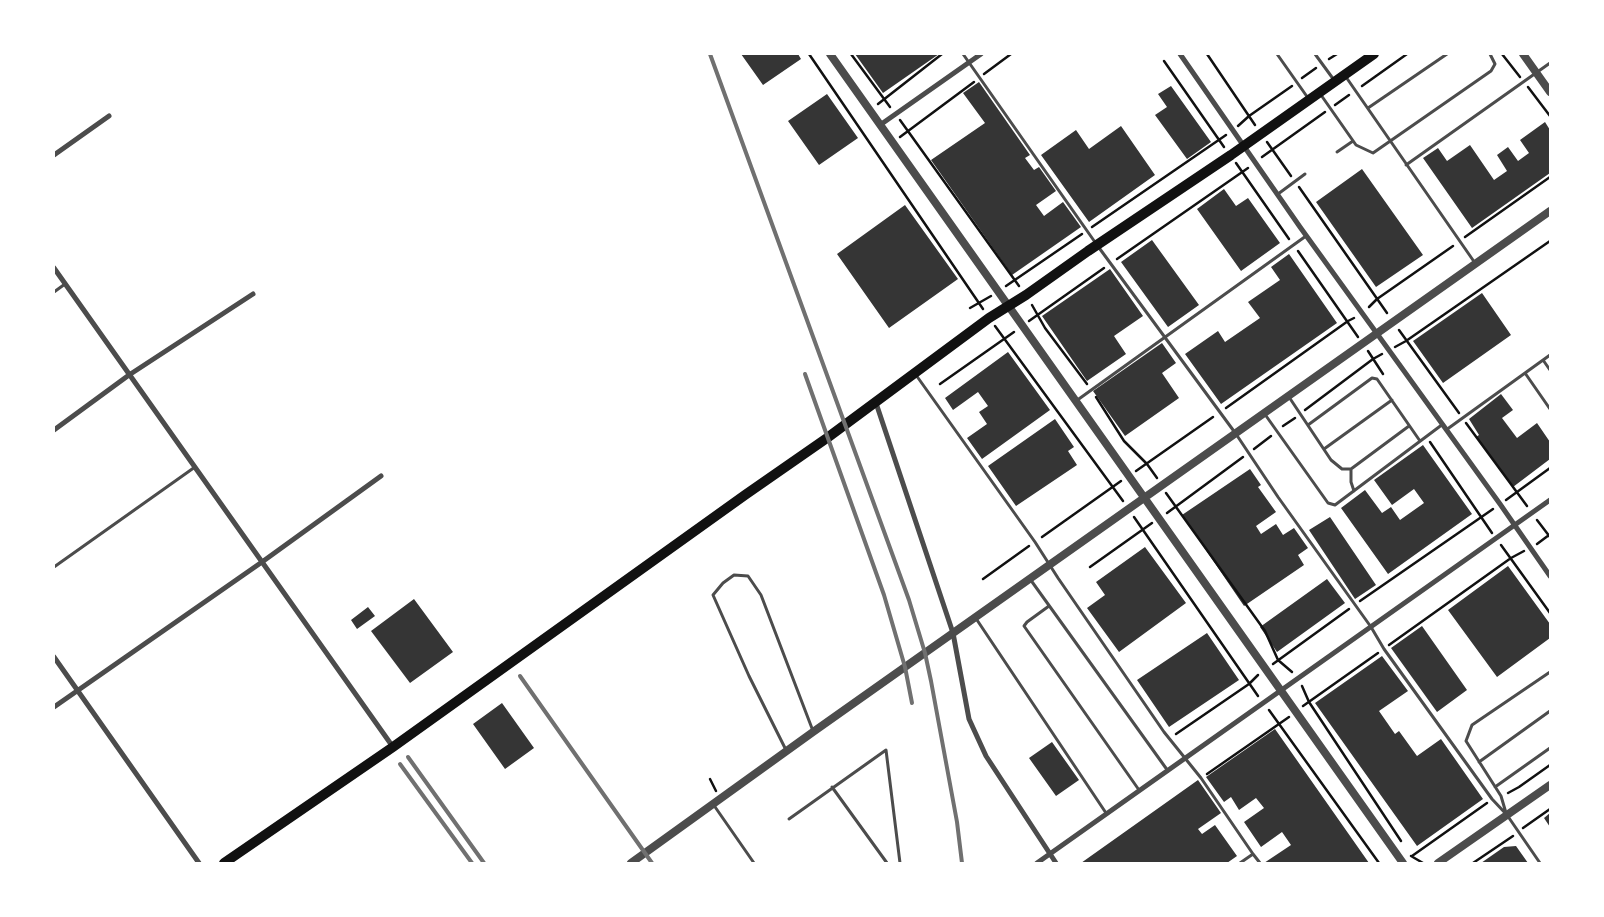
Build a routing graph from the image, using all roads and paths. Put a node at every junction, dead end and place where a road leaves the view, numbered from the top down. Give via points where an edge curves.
1 (809, 54) edge
2 (830, 54) edge
3 (851, 54) edge
4 (942, 54) edge
5 (963, 54) edge
6 (981, 54) edge
7 (1011, 54) edge
8 (1180, 54) edge
9 (1207, 54) edge
10 (1277, 54) edge
11 (1315, 54) edge
12 (1337, 54) edge
13 (1374, 54) edge
14 (1406, 54) edge
15 (1447, 54) edge
16 (1490, 54) edge
17 (1523, 54) edge
18 (1361, 57) edge
19 (969, 62) junction
20 (1550, 63) edge
21 (1322, 64) junction
22 (1536, 72) junction
23 (1344, 74) junction
24 (980, 77) junction
25 (1297, 82) junction
26 (1335, 82) junction
27 (1355, 90) junction
28 (1320, 92) junction
29 (1550, 92) edge
30 (884, 99) junction
31 (1309, 100) junction
32 (1331, 108) junction
33 (1368, 108) junction
34 (870, 110) junction
35 (895, 114) junction
36 (109, 116) dead end
37 (1249, 116) junction
38 (854, 121) junction
39 (880, 124) junction
40 (1234, 130) junction
41 (908, 131) junction
42 (1261, 134) junction
43 (1353, 140) junction
44 (1390, 141) junction
45 (893, 142) junction
46 (1244, 145) junction
47 (1273, 150) junction
48 (1337, 152) dead end
49 (54, 155) edge
50 (1256, 162) junction
51 (1406, 165) junction
52 (1305, 174) dead end
53 (1550, 177) edge
54 (1295, 182) junction
55 (1278, 194) junction
56 (1550, 211) edge
57 (1086, 231) junction
58 (1307, 236) junction
59 (1459, 241) junction
60 (1550, 241) edge
61 (1097, 245) junction
62 (1111, 264) junction
63 (1476, 264) junction
64 (54, 268) edge
65 (1014, 280) junction
66 (65, 284) junction
67 (54, 292) edge
68 (998, 292) junction
69 (253, 294) dead end
70 (1026, 295) junction
71 (1377, 299) junction
72 (979, 303) junction
73 (1008, 305) junction
74 (970, 308) dead end
75 (1039, 314) junction
76 (1363, 314) junction
77 (989, 318) junction
78 (1393, 322) junction
79 (1023, 326) junction
80 (1377, 334) junction
81 (1165, 337) junction
82 (1004, 339) junction
83 (1406, 341) junction
84 (1389, 350) junction
85 (1550, 355) edge
86 (1543, 360) junction
87 (1550, 370) edge
88 (914, 372) junction
89 (1525, 373) junction
90 (129, 375) junction
91 (940, 384) dead end
92 (1091, 390) junction
93 (1288, 396) junction
94 (1392, 400) junction
95 (1076, 401) junction
96 (875, 402) junction
97 (1550, 409) edge
98 (1220, 412) junction
99 (1300, 413) junction
100 (1264, 414) junction
101 (1462, 417) junction
102 (1308, 424) junction
103 (1442, 424) junction
104 (1409, 426) junction
105 (54, 430) edge
106 (1446, 430) junction
107 (1276, 432) junction
108 (1236, 434) junction
109 (1420, 441) junction
110 (1324, 449) junction
111 (1248, 453) junction
112 (1147, 464) junction
113 (195, 467) junction
114 (1351, 469) junction
115 (1128, 475) junction
116 (381, 476) dead end
117 (1162, 486) junction
118 (1112, 487) junction
119 (1354, 491) junction
120 (1145, 498) junction
121 (1550, 500) edge
122 (1129, 509) junction
123 (1532, 513) junction
124 (1160, 519) junction
125 (1515, 525) junction
126 (1142, 529) junction
127 (1550, 536) edge
128 (1035, 542) junction
129 (1530, 548) junction
130 (262, 562) junction
131 (1050, 566) junction
132 (54, 567) edge
133 (1090, 567) dead end
134 (1550, 576) edge
135 (984, 578) dead end
136 (1029, 578) junction
137 (1050, 606) junction
138 (975, 617) junction
139 (1371, 627) junction
140 (953, 633) junction
141 (1384, 649) junction
142 (54, 657) edge
143 (1550, 672) edge
144 (78, 690) junction
145 (1281, 690) junction
146 (1263, 703) junction
147 (54, 707) edge
148 (1550, 711) edge
149 (1296, 712) junction
150 (1279, 724) junction
151 (813, 732) junction
152 (393, 747) junction
153 (1550, 748) edge
154 (786, 751) junction
155 (1185, 758) junction
156 (1479, 762) junction
157 (1550, 765) edge
158 (1168, 771) junction
159 (1201, 778) junction
160 (1550, 785) edge
161 (832, 787) junction
162 (1495, 787) junction
163 (1140, 790) junction
164 (1501, 796) junction
165 (1492, 799) junction
166 (713, 803) junction
167 (1107, 814) junction
168 (1507, 816) junction
169 (789, 819) dead end
170 (1050, 854) junction
171 (1253, 854) junction
172 (199, 863) edge
173 (224, 863) edge
174 (631, 863) edge
175 (754, 863) edge
176 (886, 863) edge
177 (900, 863) edge
178 (1037, 863) edge
179 (1056, 863) edge
180 (1240, 863) edge
181 (1260, 863) edge
182 (1379, 863) edge
183 (1403, 863) edge
184 (1438, 863) edge
185 (1540, 863) edge

1 - 38 path
2 - 34 street
3 - 30 path
4 - 30 path
5 - 19 lane
6 - 19 street
7 - 24 path
8 - 40 street
9 - 37 path
10 - 25 lane
11 - 21 lane
12 - 21 path
13 - 18 main road
14 - 27 path
15 - 33 lane
16 - 44 lane via 1495,64 1490,71
17 - 22 street
18 - 23 main road
19 - 24 lane
19 - 35 street
20 - 22 lane
21 - 25 path
21 - 26 lane
22 - 29 street
22 - 51 lane
23 - 26 main road
23 - 27 lane
24 - 41 path
24 - 57 lane
25 - 31 lane
25 - 37 path
26 - 28 main road
27 - 32 path
27 - 33 lane
28 - 31 main road
28 - 32 lane
30 - 34 path
30 - 35 path
31 - 42 main road
32 - 43 lane
32 - 47 path
33 - 44 lane
34 - 38 path
34 - 39 street
35 - 39 street
35 - 41 path
36 - 49 street
37 - 40 path
37 - 42 path
38 - 72 path
39 - 45 street
40 - 46 street
40 - 57 path
41 - 45 path
41 - 65 path
42 - 46 main road
42 - 47 path
43 - 44 lane via 1356,145 1373,153
43 - 48 lane
44 - 51 lane
45 - 68 street
46 - 50 street
46 - 61 main road
47 - 50 path
47 - 54 path
50 - 55 street
50 - 62 path
51 - 59 lane
52 - 54 lane
53 - 59 path
54 - 55 lane
54 - 71 path
55 - 58 street
56 - 63 street
57 - 61 lane
57 - 65 path
58 - 76 street
58 - 81 lane
59 - 63 lane
59 - 71 path
60 - 83 path
61 - 62 lane
61 - 70 main road
62 - 75 path
62 - 81 lane
63 - 78 street
64 - 66 street
65 - 68 path
65 - 70 path
66 - 67 lane
66 - 90 street
68 - 72 path
68 - 73 street
69 - 90 street
70 - 73 main road
70 - 75 path
71 - 76 path
71 - 78 path
72 - 74 path
72 - 77 path
73 - 77 main road
73 - 79 street
75 - 79 path
75 - 92 path via 1045,328
76 - 80 street
76 - 98 path via 1348,321
77 - 82 path
77 - 88 main road
78 - 80 street
78 - 83 path
79 - 82 path
79 - 95 street
80 - 84 street
80 - 93 street
81 - 92 lane
81 - 98 lane
82 - 91 path
82 - 118 path
83 - 84 path
83 - 101 path
84 - 99 path
84 - 103 street
85 - 86 lane
86 - 87 lane
86 - 89 lane
88 - 96 main road
88 - 128 lane
89 - 97 lane
89 - 101 lane
90 - 105 street
90 - 113 street
92 - 95 lane
92 - 112 path via 1124,441
93 - 99 lane
93 - 100 street
94 - 102 lane via 1372,378
94 - 104 lane
94 - 110 lane
95 - 115 street
96 - 140 street
96 - 152 main road
98 - 108 lane
98 - 112 path
99 - 102 lane
99 - 107 path
100 - 107 lane
100 - 108 street
101 - 106 lane
101 - 123 path
102 - 110 lane
103 - 106 street
103 - 109 lane
104 - 109 lane
104 - 114 lane
106 - 125 street
107 - 111 path
107 - 119 lane via 1328,503 1335,505
108 - 111 lane
108 - 117 street
109 - 119 lane
110 - 114 lane via 1342,469
111 - 124 path
111 - 139 lane
112 - 115 path
112 - 117 path
113 - 130 street
113 - 132 lane
114 - 119 lane
115 - 118 path
115 - 120 street
116 - 130 street
117 - 120 street
118 - 122 path
118 - 128 path
120 - 122 street
120 - 124 street
121 - 123 street
122 - 126 path
122 - 131 street
123 - 125 street
123 - 127 path
124 - 126 path
124 - 145 street
125 - 129 street
125 - 139 street
126 - 133 path
126 - 146 path
127 - 129 path
128 - 131 lane
128 - 135 path
129 - 134 street
129 - 141 path via 1511,558
130 - 144 street
130 - 152 street
131 - 136 street
131 - 155 lane
136 - 137 lane
136 - 138 street
137 - 158 lane
137 - 163 lane via 1024,626
138 - 140 street
138 - 167 lane
139 - 141 lane
139 - 145 street
140 - 151 street
140 - 170 street via 968,719 986,756
141 - 149 path
141 - 165 lane
142 - 144 street
143 - 156 lane via 1472,725 1466,741
144 - 147 street
144 - 172 street
145 - 146 street
145 - 149 street
146 - 150 path
146 - 155 street
148 - 156 lane
149 - 150 path
149 - 183 street
150 - 159 path
150 - 182 path
151 - 154 street
151 - 154 lane via 761,595 748,576 734,575 713,595
152 - 173 main road
153 - 162 lane
154 - 166 street
155 - 158 street
155 - 159 lane
156 - 162 lane
157 - 164 path
158 - 163 street
159 - 171 lane
160 - 168 street
161 - 169 lane
161 - 176 lane
161 - 177 lane via 886,750
162 - 164 lane
163 - 167 street
164 - 168 lane
165 - 168 lane
165 - 183 path
166 - 174 street
166 - 175 lane
167 - 170 street
168 - 184 street
168 - 185 lane
170 - 178 street
170 - 179 street
171 - 180 lane
171 - 181 lane

